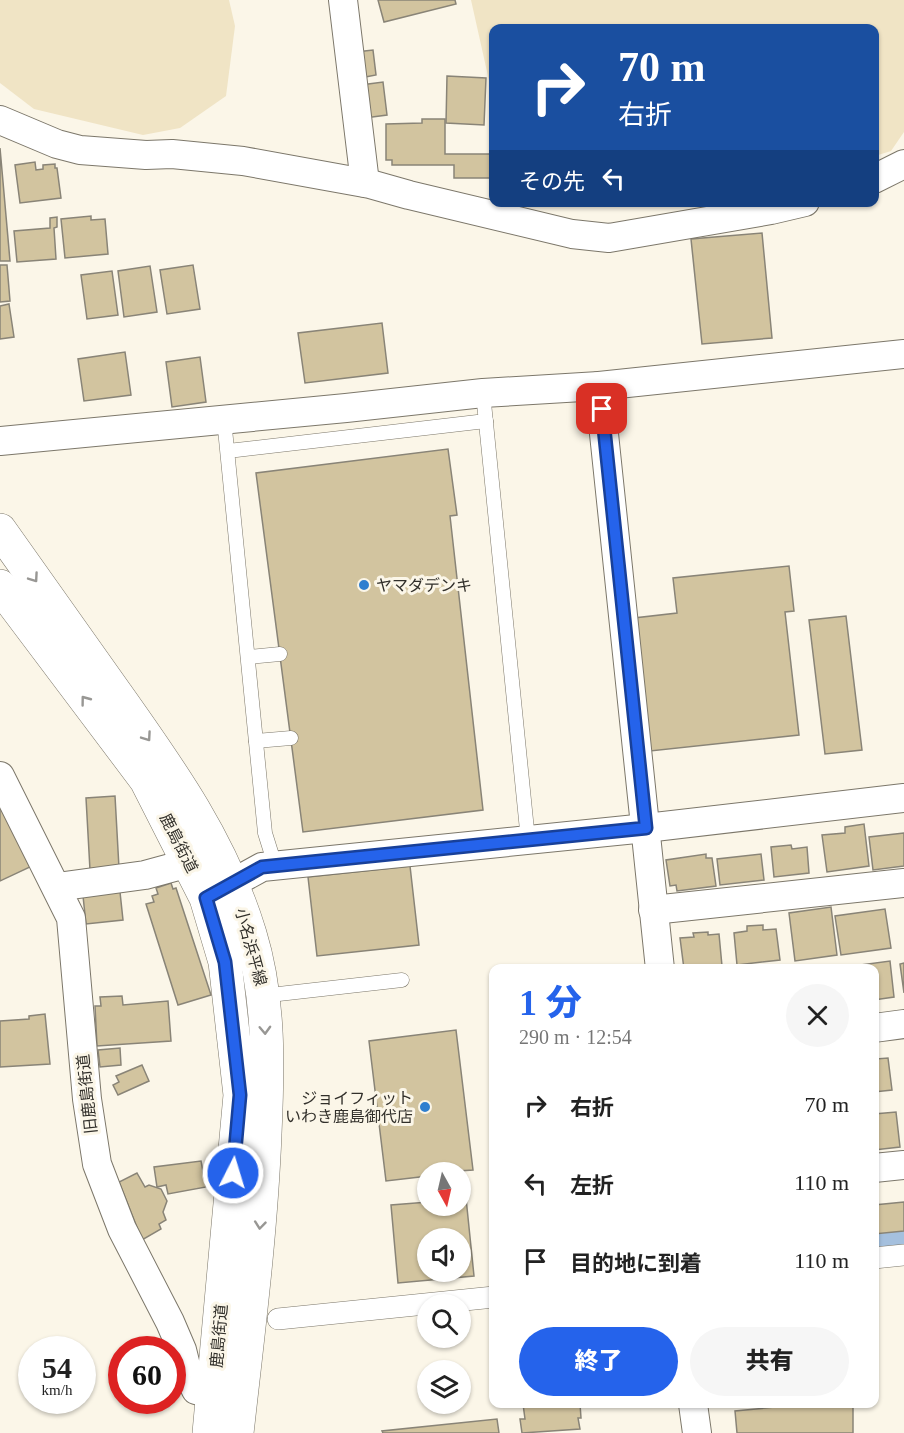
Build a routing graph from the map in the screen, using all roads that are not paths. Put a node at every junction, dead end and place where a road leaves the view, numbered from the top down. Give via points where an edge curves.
1 (343, 0) edge
2 (0, 120) edge
3 (904, 164) edge
4 (879, 176) edge
5 (365, 183) junction
6 (778, 207) edge
7 (904, 354) edge
8 (599, 386) junction
9 (483, 393) junction
10 (224, 419) junction
11 (486, 421) junction
12 (0, 441) edge
13 (228, 451) junction
14 (0, 530) edge
15 (0, 586) edge
16 (279, 654) dead end
17 (248, 657) junction
18 (291, 738) dead end
19 (256, 741) junction
20 (0, 776) edge
21 (904, 798) edge
22 (646, 828) junction
23 (528, 840) junction
24 (189, 863) junction
25 (275, 866) junction
26 (904, 883) edge
27 (57, 887) junction
28 (219, 891) junction
29 (653, 910) junction
30 (659, 964) edge
31 (402, 980) dead end
32 (246, 998) junction
33 (904, 1024) edge
34 (879, 1027) edge
35 (904, 1165) edge
36 (879, 1168) edge
37 (904, 1255) edge
38 (879, 1258) edge
39 (489, 1298) edge
40 (278, 1319) dead end
41 (214, 1395) junction
42 (694, 1408) edge
43 (209, 1433) edge
44 (237, 1433) edge
45 (697, 1433) edge

1 - 5 street
2 - 5 street via 81,150 243,161
3 - 4 street
5 - 6 street via 572,234 609,238
7 - 8 street
8 - 9 street
8 - 22 street
9 - 10 street
9 - 11 lane
10 - 12 street
10 - 13 lane
11 - 13 lane
11 - 23 lane
13 - 17 lane
14 -> 28 main road, 小名浜平線 via 196,811
24 -> 15 main road, 鹿島街道 via 146,780
16 - 17 lane
17 - 19 lane
18 - 19 lane
19 - 25 lane via 265,833
20 - 27 street, 旧鹿島街道
21 - 22 street
22 - 23 street
22 - 29 street
23 - 25 street
24 - 27 street via 145,875
24 - 28 main road, 鹿島街道
25 - 28 street via 262,867
26 - 29 street
27 - 41 street, 旧鹿島街道 via 71,918 87,1099 97,1164 122,1229 170,1322 191,1382 196,1390
28 - 32 main road, 小名浜平線 via 250,935
29 - 30 street
31 - 32 lane
32 - 41 main road, 鹿島街道
32 -> 44 main road, 小名浜平線 via 267,1085 262,1198
33 - 34 street
35 - 36 street
37 - 38 street
39 - 40 street
41 - 43 main road, 鹿島街道
42 - 45 street

